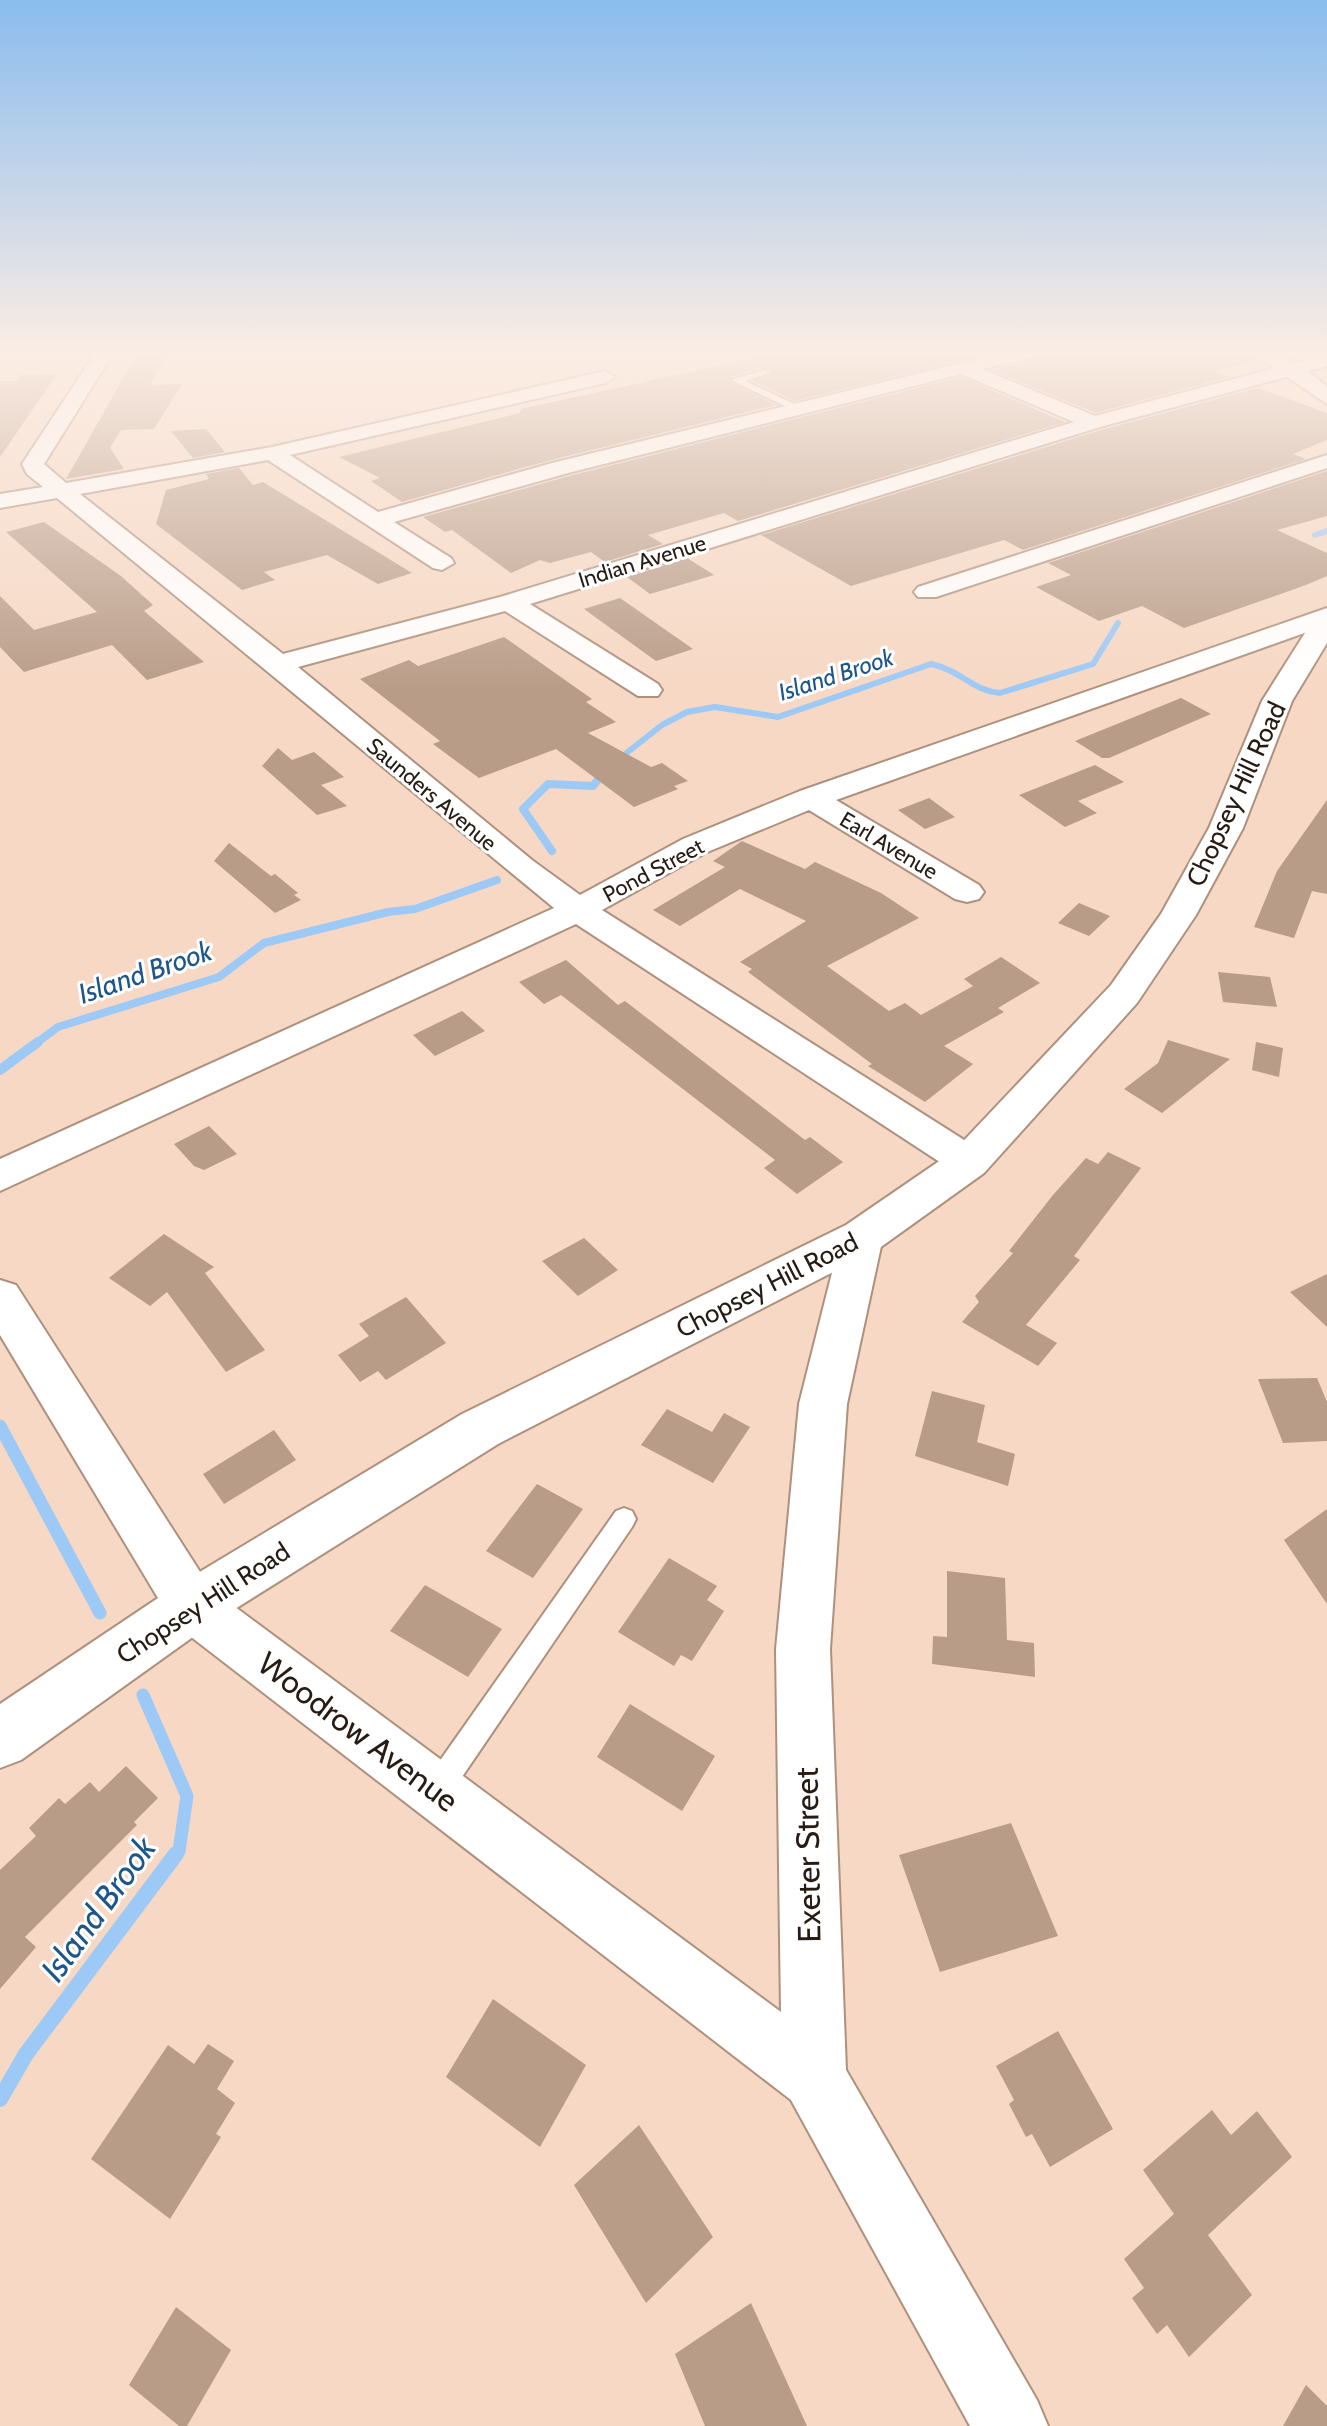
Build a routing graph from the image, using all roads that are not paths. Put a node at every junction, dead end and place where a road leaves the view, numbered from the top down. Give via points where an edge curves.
1 (33, 465) edge
2 (206, 465) edge
3 (291, 465) edge
4 (571, 465) edge
5 (955, 465) edge
6 (1314, 465) edge
7 (60, 492) junction
8 (0, 501) edge
9 (374, 520) junction
10 (442, 563) dead end
11 (927, 592) dead end
12 (509, 602) junction
13 (1327, 618) edge
14 (278, 664) junction
15 (648, 690) dead end
16 (811, 798) junction
17 (967, 892) dead end
18 (578, 910) junction
19 (969, 1162) junction
20 (0, 1176) edge
21 (862, 1237) junction
22 (0, 1297) edge
23 (624, 1519) dead end
24 (192, 1606) junction
25 (0, 1739) edge
26 (436, 1791) junction
27 (814, 2077) junction
28 (1011, 2426) edge

1 - 7 street, Saunders Avenue
2 - 7 street
3 - 9 street
4 - 9 street
5 - 12 street, Indian Avenue
6 - 11 street
7 - 8 street
7 - 14 street, Saunders Avenue
9 - 10 street
12 - 14 street, Indian Avenue
12 - 15 street
13 - 16 street, Pond Street
13 - 19 street, Chopsey Hill Road via 1277,701 1226,828 1178,915 1124,994
14 - 18 street, Saunders Avenue
16 - 17 street, Earl Avenue
16 - 18 street, Pond Street via 694,846
18 - 19 street, Saunders Avenue
18 - 20 street, Pond Street
19 - 21 street, Chopsey Hill Road
21 - 24 street, Chopsey Hill Road via 480,1429
21 - 27 street, Exeter Street via 823,1404 803,1649
22 - 24 street, Woodrow Avenue
23 - 26 lane
24 - 25 street, Chopsey Hill Road
24 - 26 street, Woodrow Avenue
26 - 27 street, Woodrow Avenue
27 - 28 street, Exeter Street

